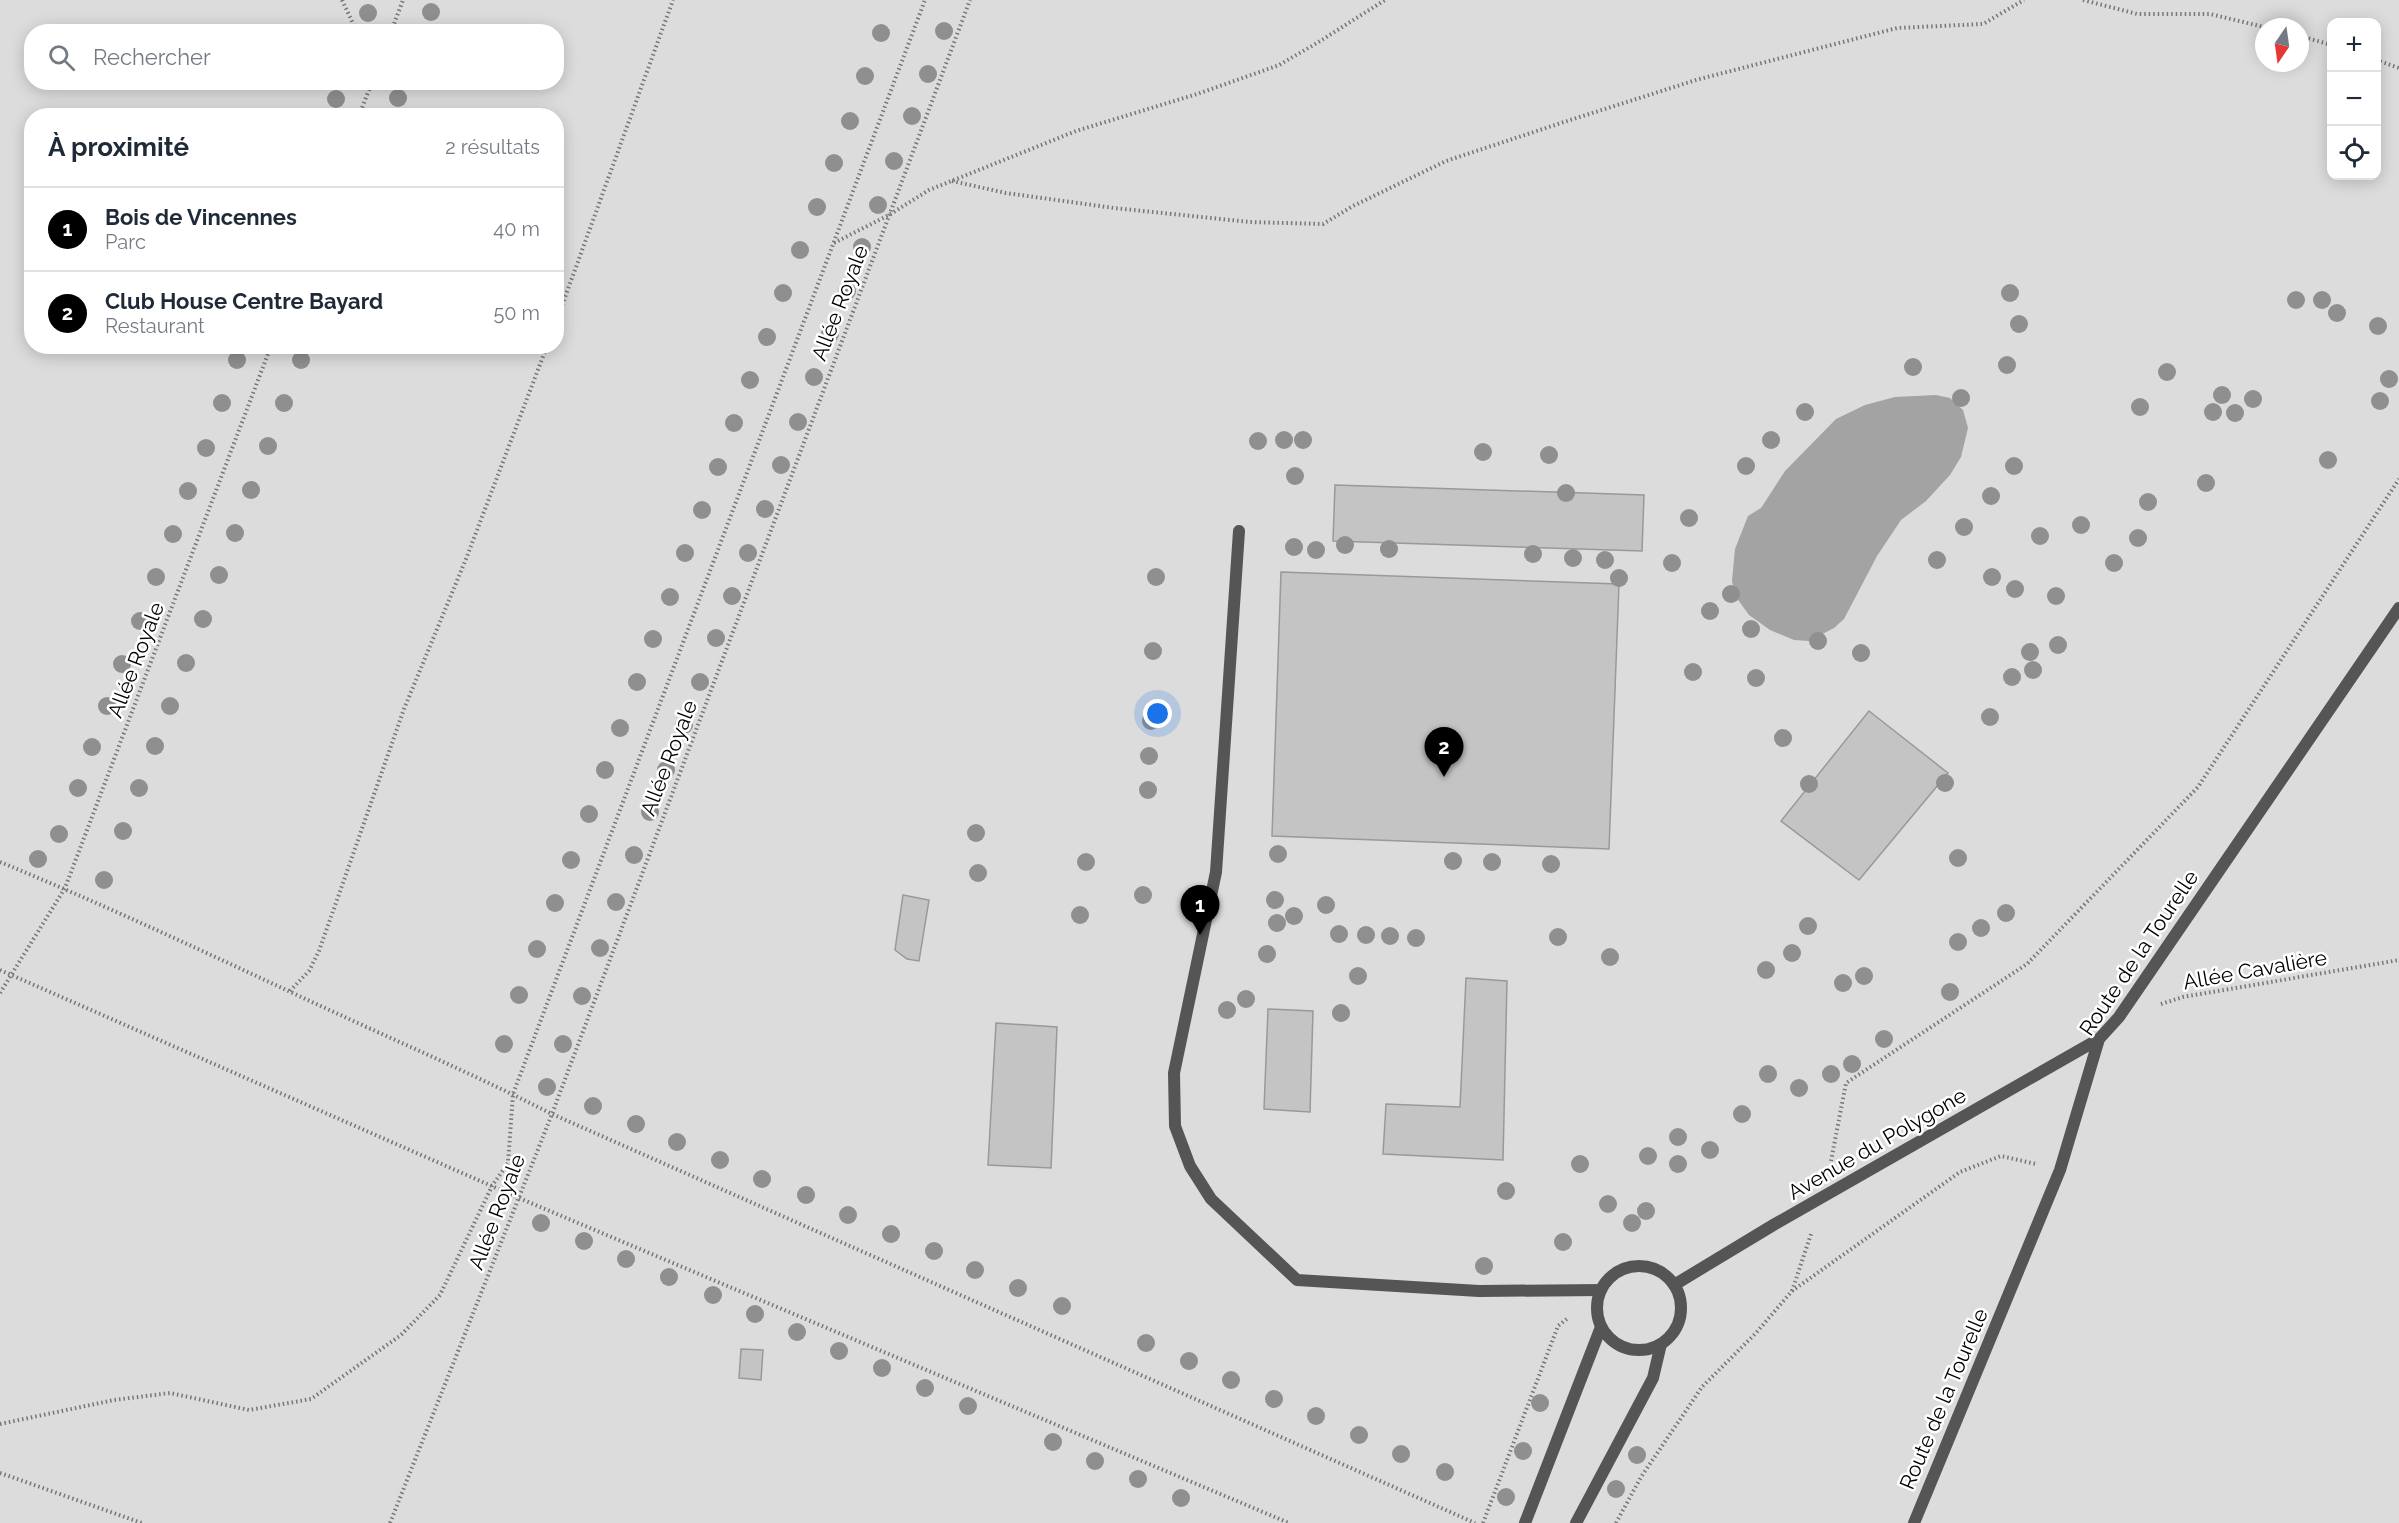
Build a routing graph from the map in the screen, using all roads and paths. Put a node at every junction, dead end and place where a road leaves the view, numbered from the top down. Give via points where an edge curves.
1 (342, 0) edge
2 (403, 0) edge
3 (673, 0) edge
4 (925, 0) edge
5 (970, 0) edge
6 (1385, 0) edge
7 (2024, 0) edge
8 (2082, 0) edge
9 (353, 24) edge
10 (394, 24) edge
11 (2255, 25) edge
12 (2309, 39) edge
13 (2327, 44) edge
14 (2381, 62) edge
15 (2399, 68) edge
16 (369, 90) edge
17 (362, 108) edge
18 (952, 181) junction
19 (890, 214) junction
20 (833, 243) junction
21 (564, 300) edge
22 (268, 354) edge
23 (544, 354) edge
24 (2399, 479) edge
25 (1239, 531) dead end
26 (2399, 608) edge
27 (0, 862) edge
28 (64, 888) junction
29 (2399, 960) edge
30 (0, 970) edge
31 (10, 975) junction
32 (290, 992) junction
33 (0, 993) edge
34 (2119, 1017) junction
35 (2099, 1039) junction
36 (513, 1094) junction
37 (552, 1114) junction
38 (2060, 1170) junction
39 (492, 1186) junction
40 (1823, 1197) junction
41 (519, 1198) junction
42 (1674, 1285) junction
43 (1601, 1290) junction
44 (1792, 1291) junction
45 (1601, 1327) junction
46 (1661, 1344) junction
47 (0, 1424) edge
48 (0, 1473) edge
49 (142, 1523) edge
50 (390, 1523) edge
51 (1289, 1523) edge
52 (1475, 1523) edge
53 (1483, 1523) edge
54 (1525, 1523) edge
55 (1576, 1523) edge
56 (1616, 1523) edge
57 (1914, 1523) edge

1 - 9 path
2 - 10 path
3 - 21 path
4 - 20 path, Allée Royale
5 - 19 path, Allée Royale
6 - 18 path via 1279,65 1076,131
7 - 18 path via 1983,24 1897,28 1696,80 1564,122 1446,161 1323,224 1250,222 1114,208
8 - 11 path via 2136,14 2210,14
12 - 13 path
14 - 15 path
16 - 17 path
18 - 19 path
19 - 20 path
19 - 37 path, Allée Royale
20 - 36 path, Allée Royale
22 - 28 path, Allée Royale
23 - 32 path via 404,709 319,951 309,971
24 - 40 path via 2198,787 2027,964 1846,1083
25 - 43 street via 1216,872 1174,1072 1175,1126 1190,1166 1211,1199 1297,1280 1479,1291
26 - 34 street, Route de la Tourelle
27 - 28 path
28 - 31 path, Allée Royale
28 - 32 path
29 - 34 path, Allée Cavalière via 2184,997
30 - 31 path
31 - 33 path, Allée Royale
31 - 39 path
32 - 36 path
34 - 35 street, Route de la Tourelle
35 - 38 street, Route de la Tourelle
35 - 40 street, Avenue du Polygone
36 - 37 path
36 - 39 path, Allée Royale via 508,1163
37 - 41 path, Allée Royale
37 - 52 path
38 - 44 path via 2001,1156 1960,1172
38 - 57 street, Route de la Tourelle
39 - 41 path
39 - 47 path, Allée Royale via 440,1295 401,1335 311,1399 249,1410 170,1394 114,1400
40 - 42 street, Avenue du Polygone
40 - 44 path
41 - 50 path, Allée Royale
41 - 51 path
42 - 43 street via 1666,1275 1636,1266 1618,1272
42 - 46 street via 1682,1310 1679,1324
43 - 45 street via 1597,1302
43 - 53 path via 1558,1326
44 - 56 path via 1702,1387
45 - 46 street via 1620,1346 1634,1350 1648,1350
45 - 54 street
46 - 55 street via 1653,1378
48 - 49 path

